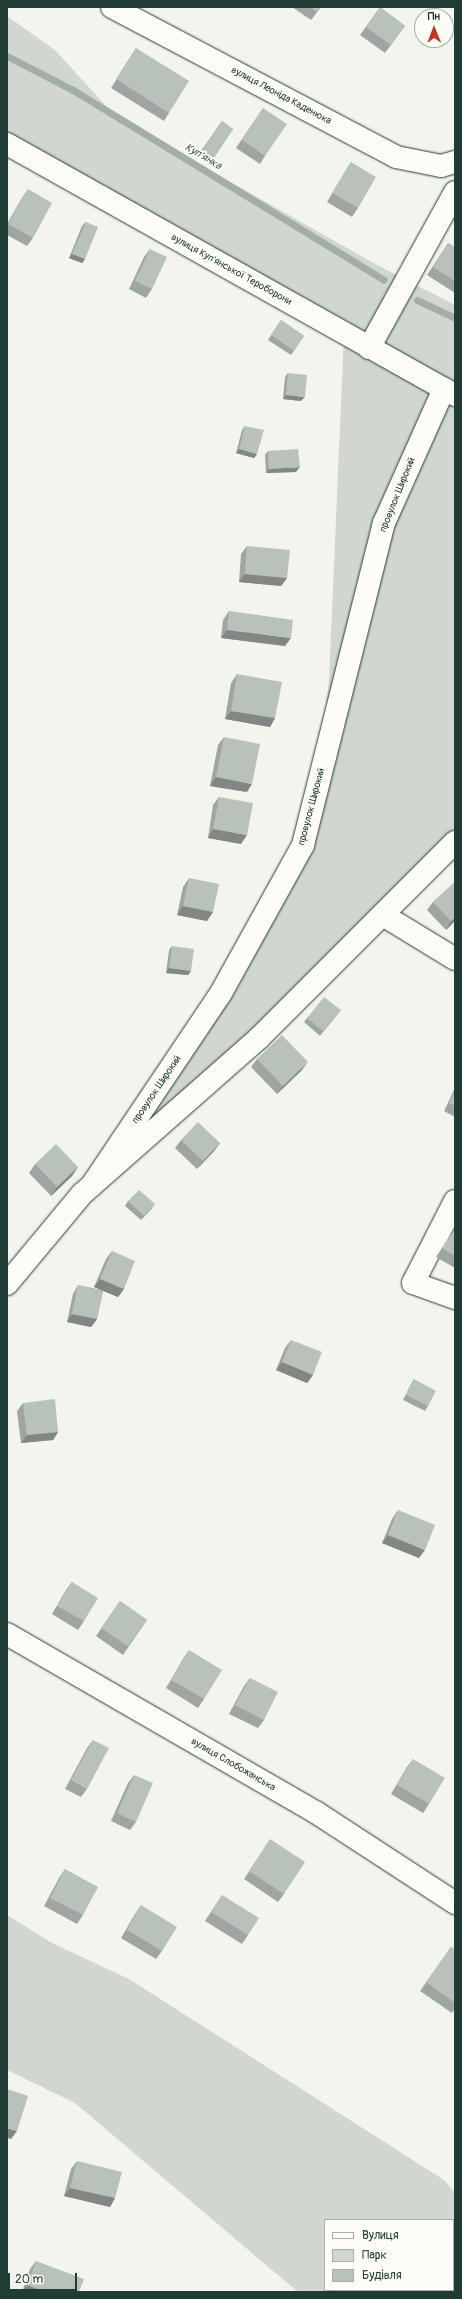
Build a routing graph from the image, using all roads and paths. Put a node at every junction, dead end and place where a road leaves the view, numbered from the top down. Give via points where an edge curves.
1 (112, 7) edge
2 (7, 144) edge
3 (455, 162) edge
4 (455, 192) edge
5 (370, 348) junction
6 (449, 392) edge
7 (455, 842) edge
8 (383, 915) junction
9 (455, 959) edge
10 (92, 1185) junction
11 (455, 1201) edge
12 (8, 1281) edge
13 (455, 1298) edge
14 (7, 1634) edge
15 (455, 1903) edge

1 - 3 street, вулиця Леоніда Каденюка via 396,157 442,166
2 - 5 street, вулиця Куп'янської Тероборони
4 - 5 street
5 - 6 street, вулиця Куп'янської Тероборони
6 - 10 street, провулок Широкий via 384,523 303,845 221,993
7 - 8 street
8 - 9 street
8 - 10 street via 259,1038
10 - 12 street
11 - 13 street via 413,1283
14 - 15 street, вулиця Слобожанська via 317,1813

